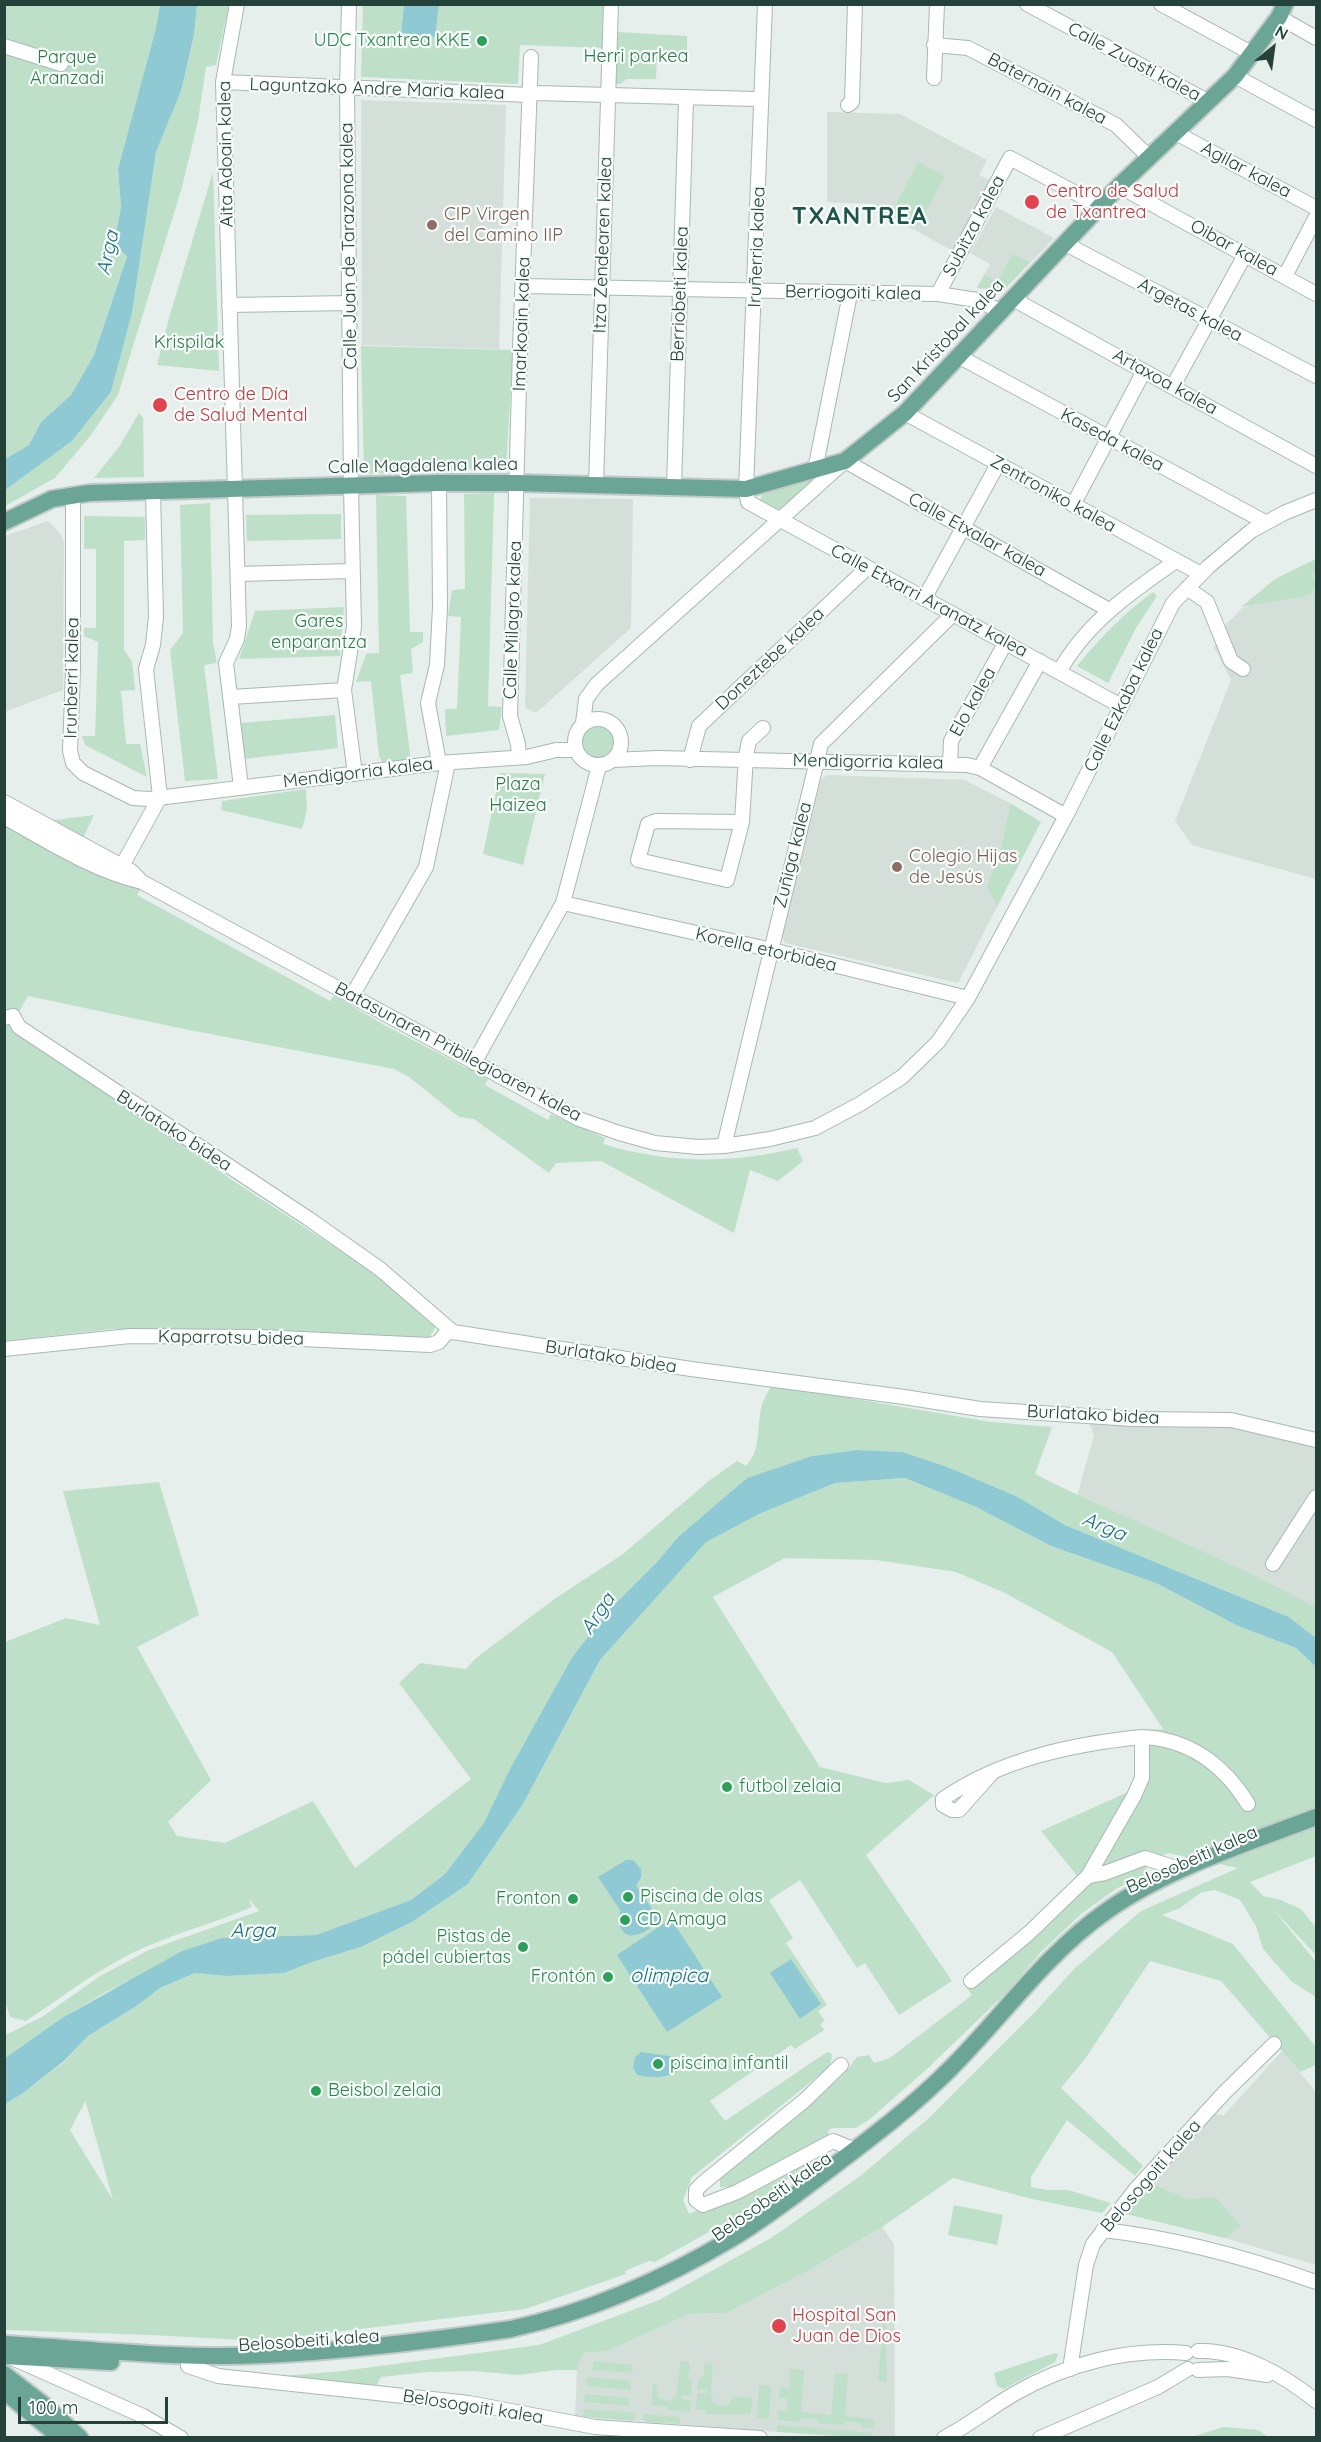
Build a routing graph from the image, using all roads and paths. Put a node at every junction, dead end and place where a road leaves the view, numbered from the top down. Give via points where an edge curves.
1 (237, 4) edge
2 (349, 4) edge
3 (611, 4) edge
4 (765, 4) edge
5 (855, 4) edge
6 (937, 4) edge
7 (1027, 4) edge
8 (1161, 4) edge
9 (1282, 11) edge
10 (1317, 38) edge
11 (934, 45) junction
12 (4, 46) edge
13 (1252, 54) junction
14 (531, 57) dead end
15 (61, 64) dead end
16 (1235, 76) junction
17 (934, 78) dead end
18 (223, 82) junction
19 (347, 88) junction
20 (533, 94) junction
21 (607, 95) junction
22 (755, 99) dead end
23 (686, 100) dead end
24 (1209, 102) junction
25 (848, 105) dead end
26 (1317, 120) edge
27 (1176, 133) junction
28 (1149, 158) junction
29 (1119, 186) junction
30 (1100, 206) junction
31 (1317, 208) edge
32 (1317, 217) edge
33 (1064, 243) junction
34 (1245, 255) junction
35 (1285, 276) junction
36 (524, 286) junction
37 (602, 287) junction
38 (680, 289) junction
39 (755, 291) junction
40 (850, 294) junction
41 (938, 294) junction
42 (1317, 294) edge
43 (1013, 298) junction
44 (350, 303) junction
45 (229, 305) junction
46 (1000, 312) junction
47 (1209, 320) junction
48 (958, 356) junction
49 (1144, 371) junction
50 (1317, 376) edge
51 (1173, 386) junction
52 (905, 413) junction
53 (1110, 439) junction
54 (845, 461) junction
55 (998, 464) junction
56 (1317, 466) edge
57 (815, 470) junction
58 (439, 483) junction
59 (517, 483) junction
60 (596, 485) junction
61 (351, 487) junction
62 (674, 487) junction
63 (746, 489) junction
64 (235, 490) junction
65 (153, 491) junction
66 (72, 496) junction
67 (1317, 500) edge
68 (1073, 505) junction
69 (779, 521) junction
70 (4, 522) edge
71 (1265, 522) junction
72 (964, 527) junction
73 (1176, 561) junction
74 (867, 568) junction
75 (352, 571) junction
76 (238, 574) junction
77 (1201, 574) junction
78 (1187, 588) junction
79 (924, 599) junction
80 (1109, 610) junction
81 (953, 614) junction
82 (1006, 642) junction
83 (1040, 661) junction
84 (1243, 669) dead end
85 (1059, 672) junction
86 (606, 677) junction
87 (344, 690) junction
88 (231, 697) junction
89 (1121, 706) junction
90 (598, 718) junction
91 (763, 728) dead end
92 (580, 729) junction
93 (620, 737) junction
94 (556, 750) junction
95 (576, 750) junction
96 (519, 757) junction
97 (657, 758) junction
98 (690, 760) junction
99 (746, 760) junction
100 (815, 761) junction
101 (443, 763) junction
102 (606, 763) junction
103 (950, 764) junction
104 (980, 768) junction
105 (355, 774) junction
106 (241, 787) junction
107 (160, 796) junction
108 (4, 802) edge
109 (1066, 816) junction
110 (4, 817) edge
111 (742, 822) junction
112 (122, 866) junction
113 (142, 882) junction
114 (563, 903) junction
115 (772, 950) junction
116 (352, 996) junction
117 (968, 998) junction
118 (4, 1018) edge
119 (474, 1063) junction
120 (724, 1146) junction
121 (453, 1332) junction
122 (4, 1349) edge
123 (1317, 1440) edge
124 (1317, 1497) edge
125 (1273, 1564) dead end
126 (1142, 1737) junction
127 (992, 1773) dead end
128 (1248, 1803) dead end
129 (1317, 1817) edge
130 (1317, 1829) edge
131 (1182, 1870) junction
132 (1088, 1876) junction
133 (1160, 1880) junction
134 (971, 1981) dead end
135 (1274, 2044) dead end
136 (841, 2065) dead end
137 (855, 2150) junction
138 (712, 2177) junction
139 (723, 2196) junction
140 (1103, 2230) junction
141 (1317, 2282) edge
142 (5, 2352) edge
143 (1192, 2352) junction
144 (188, 2366) junction
145 (1070, 2368) junction
146 (1193, 2370) junction
147 (4, 2374) edge
148 (1281, 2378) junction
149 (4, 2391) edge
150 (1317, 2401) edge
151 (599, 2432) edge
152 (60, 2438) edge
153 (80, 2438) edge
154 (181, 2438) edge
155 (760, 2438) edge
156 (944, 2438) edge
157 (1040, 2438) edge

1 - 18 street, Aita Adoain kalea
2 - 19 street, Calle Juan de Tarazona kalea
3 - 21 street, Itza Zendearen kalea
4 - 39 street, Iruñerria kalea
5 - 25 street via 852,102
6 - 11 street
7 - 24 street, Calle Zuasti kalea
8 - 13 street
9 - 10 street
9 - 13 main road, San Kristobal kalea
11 - 17 street
11 - 28 street, Baternain kalea via 968,48 1084,108 1116,125
12 - 15 street
13 - 16 main road, San Kristobal kalea
14 - 20 street, Imarkoain kalea
16 - 24 main road, San Kristobal kalea
16 - 26 street
18 - 19 street, Laguntzako Andre Maria kalea
18 - 45 street, Aita Adoain kalea
19 - 20 street, Laguntzako Andre Maria kalea
19 - 44 street, Calle Juan de Tarazona kalea
20 - 21 street, Laguntzako Andre Maria kalea
20 - 36 street, Imarkoain kalea
21 - 22 street, Laguntzako Andre Maria kalea
21 - 37 street, Itza Zendearen kalea
23 - 38 street, Berriobeiti kalea
24 - 27 main road, San Kristobal kalea
27 - 28 main road, San Kristobal kalea
27 - 31 street, Agilar kalea
28 - 29 main road, San Kristobal kalea
29 - 30 main road, San Kristobal kalea
29 - 34 street, Oibar kalea
30 - 33 main road, San Kristobal kalea
30 - 41 street, Subitza kalea via 1010,158
32 - 35 street
33 - 43 main road, San Kristobal kalea
33 - 47 street, Argetas kalea
34 - 35 street, Oibar kalea
34 - 47 street
35 - 42 street, Oibar kalea
36 - 37 street, Berriogoiti kalea
36 - 59 street, Imarkoain kalea
37 - 38 street, Berriogoiti kalea
37 - 60 street, Itza Zendearen kalea
38 - 39 street, Berriogoiti kalea
38 - 62 street, Berriobeiti kalea
39 - 40 street, Berriogoiti kalea
39 - 63 street, Iruñerria kalea
40 - 41 street, Berriogoiti kalea
40 - 57 street
41 - 46 street, Berriogoiti kalea via 977,300
43 - 46 main road, San Kristobal kalea
43 - 49 street, Artaxoa kalea
44 - 45 street
44 - 61 street, Calle Juan de Tarazona kalea
45 - 64 street, Aita Adoain kalea
46 - 48 main road, San Kristobal kalea
47 - 50 street, Argetas kalea
47 - 51 street
48 - 52 main road, San Kristobal kalea
48 - 53 street, Kaseda kalea
49 - 51 street, Artaxoa kalea
49 - 53 street
51 - 56 street, Artaxoa kalea
52 - 54 main road, San Kristobal kalea
52 - 55 street, Zentroniko kalea
53 - 68 street
53 - 71 street, Kaseda kalea
54 - 57 main road, Calle Magdalena kalea
54 - 69 street, San Kristobal kalea
54 - 72 street, Calle Etxalar kalea
55 - 68 street, Zentroniko kalea
55 - 72 street
57 - 63 main road, Calle Magdalena kalea
58 - 59 main road, Calle Magdalena kalea
58 - 61 main road, Calle Magdalena kalea
58 - 101 street via 440,607 437,656 428,703
59 - 60 main road, Calle Magdalena kalea
59 - 96 street, Calle Milagro kalea via 510,716
60 - 62 main road, Calle Magdalena kalea
61 - 64 main road, Calle Magdalena kalea
61 - 75 street, Calle Juan de Tarazona kalea
62 - 63 main road, Calle Magdalena kalea
63 - 69 street, Calle Etxarri Aranatz kalea via 748,502
64 - 65 main road, Calle Magdalena kalea
64 - 76 street, Aita Adoain kalea
65 - 66 main road, Calle Magdalena kalea
65 - 107 street via 156,617 146,669
66 - 70 main road, Calle Magdalena kalea via 52,499
66 - 107 street, Irunberri kalea via 73,763 83,773 133,798
67 - 71 street, Calle Ezkaba kalea
68 - 73 street, Zentroniko kalea
69 - 74 street, Calle Etxarri Aranatz kalea
69 - 86 street, San Kristobal kalea
71 - 77 street, Calle Ezkaba kalea
72 - 79 street
72 - 80 street, Calle Etxalar kalea
73 - 77 street, Zentroniko kalea
73 - 80 street
74 - 79 street, Calle Etxarri Aranatz kalea
74 - 98 street, Doneztebe kalea via 699,726
75 - 76 street
75 - 87 street, Calle Juan de Tarazona kalea via 354,627
76 - 88 street, Aita Adoain kalea via 239,626 226,663
77 - 78 street, Calle Ezkaba kalea
78 - 84 street via 1207,602 1231,661
78 - 89 street, Calle Ezkaba kalea via 1173,603
79 - 81 street, Calle Etxarri Aranatz kalea
80 - 85 street
81 - 82 street, Calle Etxarri Aranatz kalea
81 - 100 street, Zuñiga kalea via 820,744
82 - 83 street, Calle Etxarri Aranatz kalea
82 - 103 street, Elo kalea via 951,741
83 - 85 street, Calle Etxarri Aranatz kalea
83 - 104 street
85 - 89 street, Calle Etxarri Aranatz kalea
86 - 90 street, San Kristobal kalea via 597,691
86 - 92 street, San Kristobal kalea via 586,699
87 - 88 street
87 - 105 street, Calle Juan de Tarazona kalea
88 - 106 street, Aita Adoain kalea
89 - 109 street, Calle Ezkaba kalea
90 - 92 street
90 - 93 street via 617,728
91 - 99 street via 749,741
92 - 94 street, Mendigorria kalea
92 - 95 street
93 - 97 street, Mendigorria kalea via 638,752
93 - 102 street via 617,754
94 - 95 street, Mendigorria kalea
94 - 96 street, Mendigorria kalea
95 - 102 street via 581,757
96 - 101 street, Mendigorria kalea
97 - 98 street, Mendigorria kalea
97 - 102 street, Mendigorria kalea
98 - 99 street, Mendigorria kalea
99 - 100 street, Mendigorria kalea
99 - 111 street
100 - 103 street, Mendigorria kalea
100 - 115 street, Zuñiga kalea
101 - 105 street, Mendigorria kalea
101 - 116 street via 426,867
102 - 114 street
103 - 104 street, Mendigorria kalea
104 - 109 street, Mendigorria kalea
105 - 106 street, Mendigorria kalea
106 - 107 street, Mendigorria kalea
107 - 112 street
108 - 112 street, Batasunaren Pribilegioaren kalea
109 - 117 street, Batasunaren Pribilegioaren kalea
110 - 113 street, Batasunaren Pribilegioaren kalea via 90,864
111 - 111 street via 656,821 648,824 638,860 727,880
112 - 113 street, Batasunaren Pribilegioaren kalea
113 - 116 street, Batasunaren Pribilegioaren kalea
114 - 115 street, Korella etorbidea
114 - 119 street
115 - 117 street, Korella etorbidea
115 - 120 street, Zuñiga kalea
116 - 119 street, Batasunaren Pribilegioaren kalea
117 - 120 street, Batasunaren Pribilegioaren kalea via 938,1042 902,1077 860,1104 814,1128
118 - 121 street, Burlatako bidea via 13,1016 19,1027 309,1219 380,1269
119 - 120 street, Batasunaren Pribilegioaren kalea via 579,1119 619,1133 656,1143
121 - 122 street, Kaparrotsu bidea via 430,1345 260,1336 130,1336
121 - 123 street, Burlatako bidea via 980,1409 1132,1419 1231,1420
124 - 125 street
126 - 127 street, Belosobeiti kalea via 1091,1743 1026,1759
126 - 128 street, Belosobeiti kalea via 1174,1741 1207,1758 1232,1779
126 - 132 street, Belosobeiti kalea via 1142,1778
129 - 131 main road, Belosobeiti kalea
130 - 144 main road, Belosobeiti kalea via 1177,1884 1132,1906 1069,1956 946,2088 910,2120 761,2233 659,2290 539,2335 514,2340 331,2361
131 - 132 street, Belosobeiti kalea via 1145,1858
131 - 133 main road, Belosobeiti kalea
132 - 133 street, Belosobeiti kalea via 1100,1878 1143,1863 1157,1869
132 - 134 street, Belosobeiti kalea via 1029,1933
133 - 137 main road, Belosobeiti kalea via 1107,1910 1076,1934 935,2084
135 - 140 street, Belosogoiti kalea via 1224,2092
136 - 138 street
137 - 139 street via 833,2141
137 - 142 main road, Belosobeiti kalea via 757,2222 705,2254 651,2281 540,2323 475,2335 262,2355
138 - 139 street via 712,2187
138 - 139 street via 696,2190 696,2200 703,2205
140 - 141 street via 1199,2247
140 - 145 street, Belosogoiti kalea via 1086,2265
142 - 144 main road, Belosobeiti kalea
142 - 154 street via 143,2416
143 - 145 street via 1138,2352
143 - 146 street via 1183,2362
143 - 148 street via 1208,2350 1246,2359
144 - 151 street, Belosogoiti kalea via 218,2376 470,2403
145 - 156 street via 1014,2394
146 - 148 street via 1250,2371
146 - 157 street
147 - 153 main road
148 - 150 street
149 - 152 main road
151 - 155 street, Belosogoiti kalea

